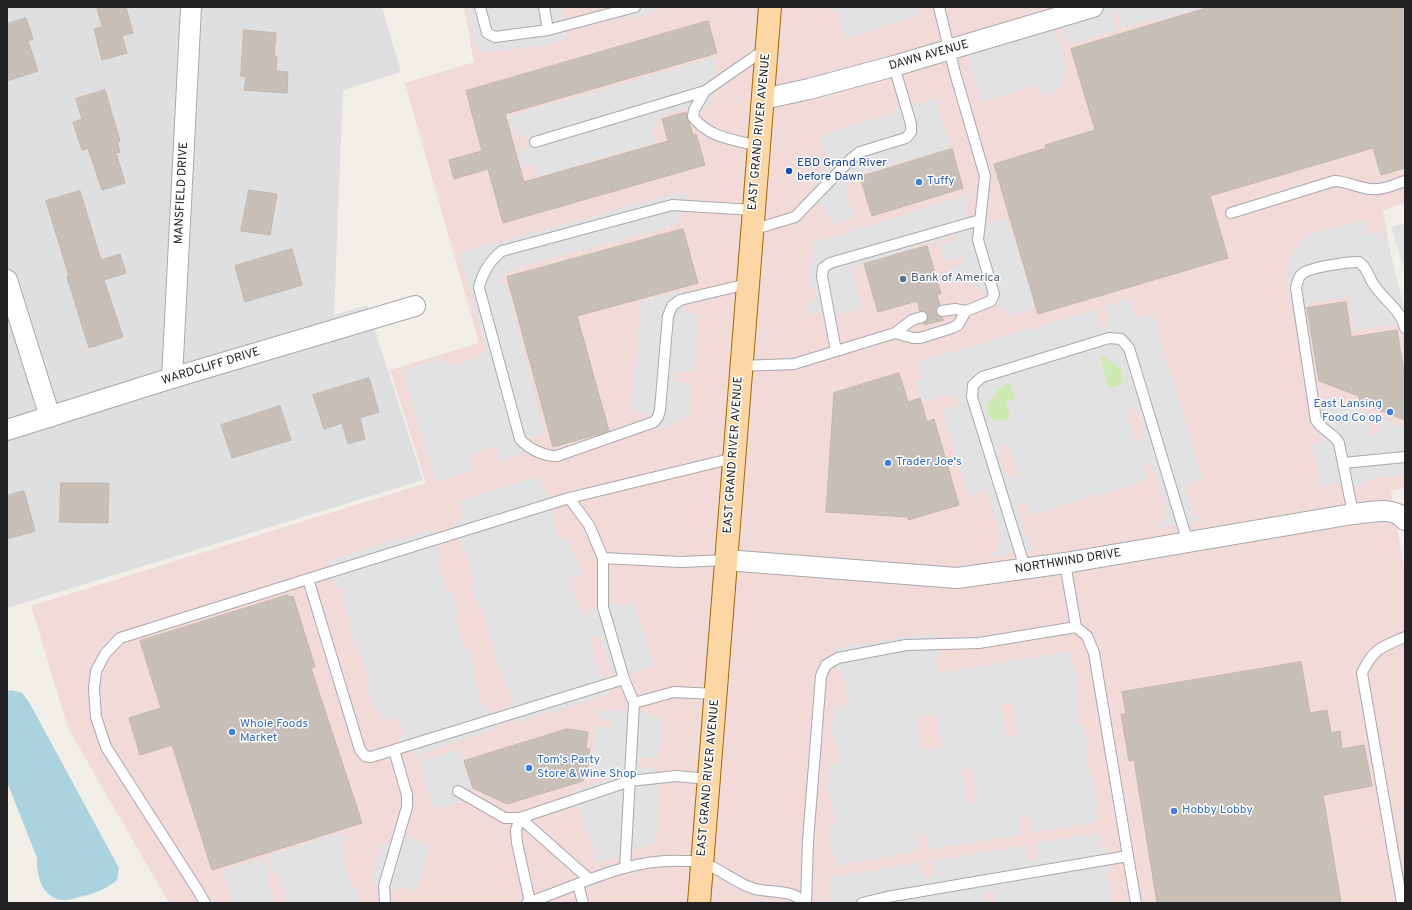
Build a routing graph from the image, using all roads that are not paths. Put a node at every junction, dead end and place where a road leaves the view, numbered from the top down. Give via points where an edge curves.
1 (191, 7) edge
2 (480, 7) edge
3 (544, 7) edge
4 (635, 7) edge
5 (770, 7) edge
6 (939, 7) edge
7 (1087, 8) edge
8 (548, 30) junction
9 (766, 48) junction
10 (950, 49) junction
11 (894, 66) junction
12 (705, 91) junction
13 (763, 99) junction
14 (535, 142) dead end
15 (759, 146) junction
16 (1405, 181) edge
17 (1231, 213) dead end
18 (753, 220) junction
19 (980, 220) junction
20 (7, 280) edge
21 (747, 284) junction
22 (415, 306) dead end
23 (942, 311) dead end
24 (966, 311) junction
25 (922, 317) dead end
26 (1405, 328) edge
27 (895, 333) junction
28 (836, 351) junction
29 (740, 366) junction
30 (172, 378) junction
31 (50, 417) junction
32 (7, 430) edge
33 (1405, 457) edge
34 (734, 458) junction
35 (1343, 463) junction
36 (569, 498) junction
37 (1352, 514) junction
38 (1404, 516) edge
39 (1188, 543) junction
40 (603, 558) junction
41 (726, 560) junction
42 (1065, 563) junction
43 (1025, 568) junction
44 (308, 579) junction
45 (1076, 627) junction
46 (1405, 637) edge
47 (624, 679) junction
48 (716, 694) junction
49 (634, 703) junction
50 (394, 750) junction
51 (709, 779) junction
52 (630, 782) junction
53 (458, 791) dead end
54 (520, 818) junction
55 (1128, 856) junction
56 (703, 862) junction
57 (625, 868) junction
58 (589, 879) junction
59 (578, 884) junction
60 (529, 902) edge
61 (205, 903) edge
62 (385, 903) edge
63 (584, 903) edge
64 (699, 903) edge
65 (805, 903) edge
66 (862, 903) edge
67 (1136, 903) edge
68 (1402, 903) edge

1 - 30 street, MANSFIELD DRIVE
2 - 8 lane via 487,33 496,37
3 - 8 lane
4 - 8 lane
5 - 9 main road, EAST GRAND RIVER AVENUE
6 - 10 lane
7 - 10 street, DAWN AVENUE
9 - 12 lane
9 - 13 main road, EAST GRAND RIVER AVENUE
10 - 11 street, DAWN AVENUE
10 - 19 lane via 985,176
11 - 13 street, DAWN AVENUE
11 - 18 lane via 912,124 911,132 906,138 860,152 795,217
12 - 14 lane
12 - 15 lane via 694,110 693,117 698,124 719,137
13 - 15 main road, EAST GRAND RIVER AVENUE
15 - 18 main road, EAST GRAND RIVER AVENUE
16 - 17 lane via 1378,189 1334,181
18 - 21 main road, EAST GRAND RIVER AVENUE
18 - 21 lane via 672,204 502,251 496,255 480,281 479,288 520,439 525,445 547,456 557,456 654,422 660,410 668,316 672,306 680,300
19 - 24 lane via 978,240 994,294 991,301
19 - 28 lane via 830,263 823,268 822,276
20 - 31 street
21 - 29 main road, EAST GRAND RIVER AVENUE
22 - 30 street, WARDCLIFF DRIVE
23 - 24 lane
24 - 27 lane via 958,325 920,338
25 - 27 lane via 912,320
26 - 35 lane via 1401,316 1374,285 1366,267 1360,262 1308,270 1298,280 1296,288 1316,420 1320,427 1335,437 1339,443
27 - 28 lane
28 - 29 lane via 794,364
29 - 34 main road, EAST GRAND RIVER AVENUE
30 - 31 street, WARDCLIFF DRIVE
31 - 32 street, WARDCLIFF DRIVE
33 - 35 lane
34 - 36 lane
34 - 41 main road, EAST GRAND RIVER AVENUE
35 - 37 lane
36 - 40 lane via 589,525
36 - 44 lane
37 - 38 street, NORTHWIND DRIVE via 1381,511
37 - 39 street, NORTHWIND DRIVE
39 - 42 street, NORTHWIND DRIVE
39 - 43 lane via 1129,348 1121,339 1109,338 982,377 973,385 972,396
40 - 41 lane via 681,562
40 - 47 lane via 602,607
41 - 43 street, NORTHWIND DRIVE via 957,578
41 - 48 main road, EAST GRAND RIVER AVENUE
42 - 43 street, NORTHWIND DRIVE
42 - 45 lane
44 - 50 lane via 360,750 365,756 371,757
44 - 61 lane via 120,638 105,654 96,670 96,717 106,747
45 - 55 lane via 1087,636 1094,654
45 - 65 lane via 980,643 906,645 838,658 826,665 821,676
46 - 68 lane via 1385,645 1369,657 1362,673
47 - 49 lane
47 - 50 lane
48 - 49 lane via 674,692
48 - 51 main road, EAST GRAND RIVER AVENUE
49 - 52 lane
50 - 62 lane via 407,795 407,807 384,886
51 - 52 lane via 676,776
51 - 56 main road, EAST GRAND RIVER AVENUE
52 - 54 lane
52 - 57 lane
53 - 54 lane via 505,818
54 - 58 lane
54 - 60 lane via 516,830 517,843
55 - 66 lane
55 - 67 lane
56 - 57 lane via 668,860
56 - 64 main road, EAST GRAND RIVER AVENUE
56 - 65 lane via 749,887 766,892 794,894
57 - 58 lane
58 - 59 lane
59 - 60 lane
59 - 63 lane

